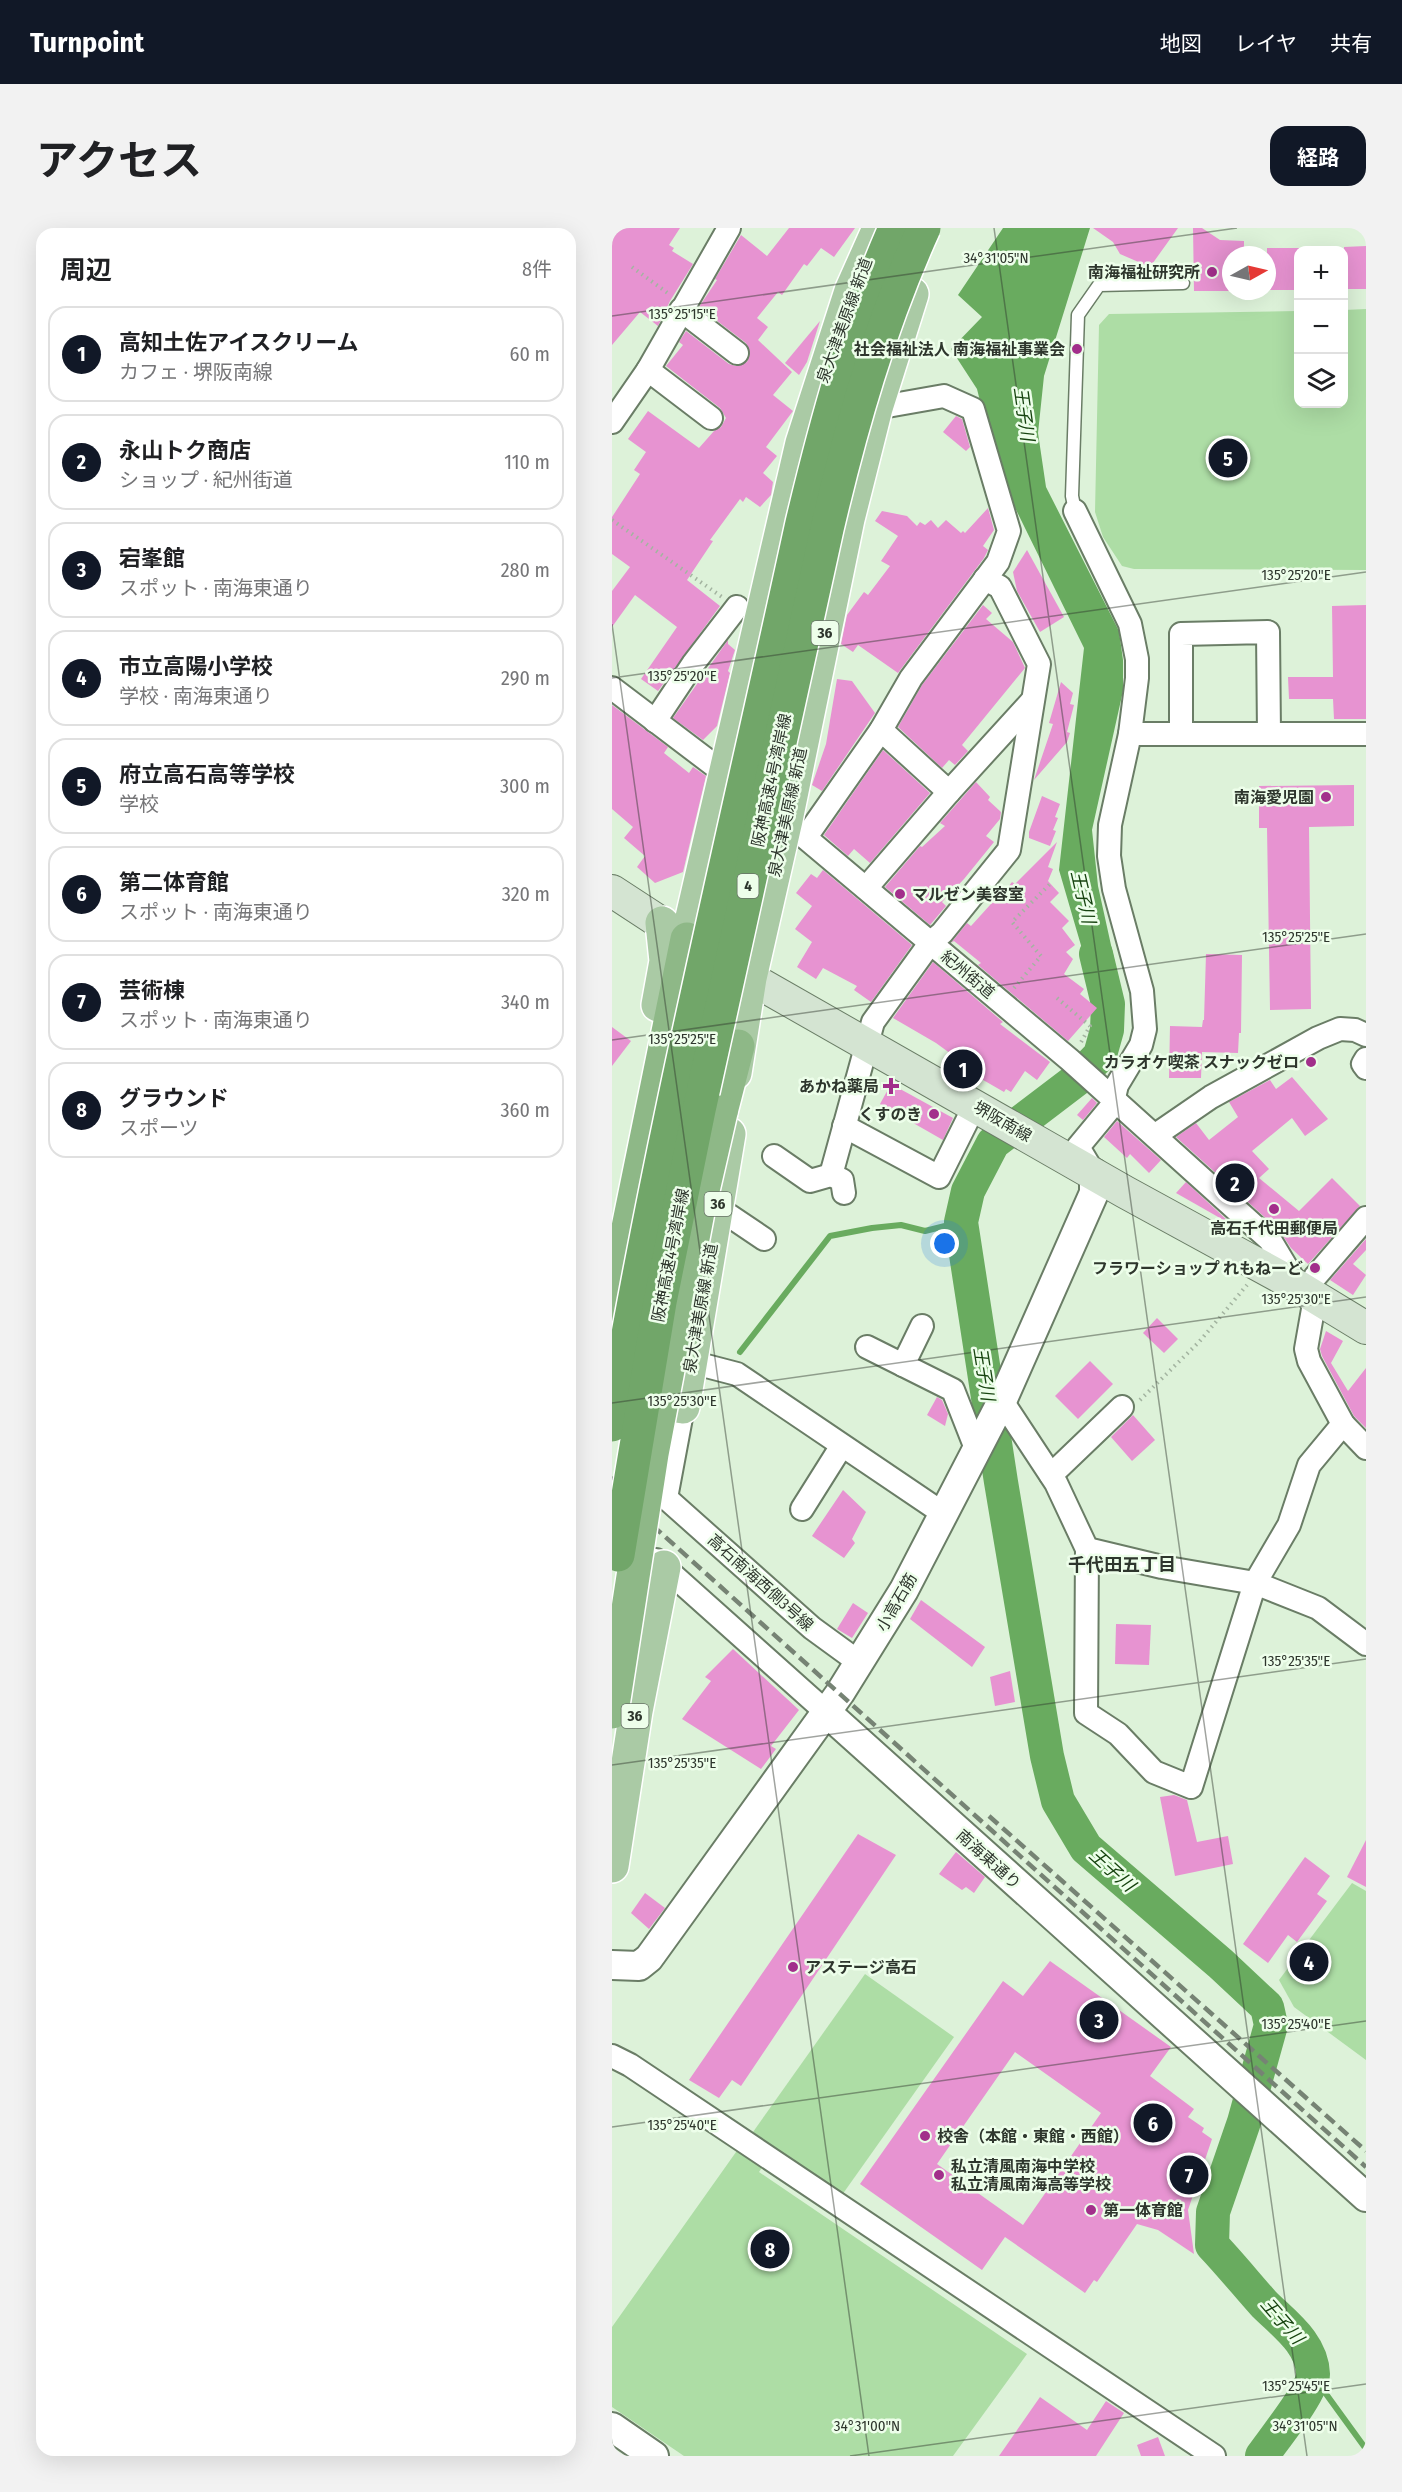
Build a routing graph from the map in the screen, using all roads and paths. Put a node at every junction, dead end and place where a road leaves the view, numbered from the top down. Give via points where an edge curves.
1 (729, 228) edge
2 (879, 228) edge
3 (895, 228) edge
4 (924, 228) edge
5 (939, 228) edge
6 (632, 267) dead end
7 (1183, 283) dead end
8 (682, 308) junction
9 (737, 353) dead end
10 (648, 370) junction
11 (876, 408) junction
12 (711, 418) dead end
13 (612, 422) edge
14 (1075, 511) joint
15 (612, 520) edge
16 (985, 579) junction
17 (737, 607) joint
18 (612, 688) edge
19 (1032, 701) junction
20 (655, 721) junction
21 (881, 730) junction
22 (1130, 734) junction
23 (1181, 734) junction
24 (1269, 734) junction
25 (1366, 734) edge
26 (724, 773) junction
27 (949, 792) junction
28 (796, 829) junction
29 (1050, 884) dead end
30 (866, 888) junction
31 (612, 891) edge
32 (675, 931) junction
33 (931, 942) junction
34 (750, 978) junction
35 (1057, 998) dead end
36 (1002, 1003) junction
37 (1366, 1035) edge
38 (867, 1043) junction
39 (738, 1046) junction
40 (1366, 1059) edge
41 (1070, 1060) junction
42 (1366, 1068) edge
43 (1106, 1092) junction
44 (985, 1111) junction
45 (844, 1126) junction
46 (1156, 1137) junction
47 (774, 1156) dead end
48 (1094, 1173) junction
49 (718, 1208) junction
50 (1366, 1218) edge
51 (612, 1227) edge
52 (764, 1239) dead end
53 (1250, 1282) dead end
54 (1309, 1287) junction
55 (612, 1306) edge
56 (922, 1326) dead end
57 (1366, 1328) edge
58 (867, 1347) dead end
59 (691, 1362) junction
60 (903, 1365) junction
61 (612, 1397) edge
62 (1002, 1401) junction
63 (682, 1407) junction
64 (1122, 1407) joint
65 (1342, 1424) junction
66 (612, 1425) edge
67 (842, 1447) junction
68 (1366, 1448) edge
69 (977, 1451) junction
70 (1051, 1475) junction
71 (802, 1509) dead end
72 (944, 1514) junction
73 (612, 1521) edge
74 (1087, 1549) junction
75 (664, 1567) junction
76 (1256, 1583) junction
77 (612, 1600) edge
78 (1366, 1644) edge
79 (860, 1663) junction
80 (825, 1711) junction
81 (612, 1712) edge
82 (612, 1866) edge
83 (612, 1965) edge
84 (612, 2056) edge
85 (1366, 2197) edge
86 (612, 2427) edge
87 (654, 2456) edge
88 (1214, 2456) edge

1 - 8 street
2 - 26 main road, 泉大津美原線 新道 via 851,291 802,443
3 - 66 highway, 阪神高速4号湾岸線 / 4, bridge via 843,371 802,523 672,1112
4 - 77 highway, 阪神高速4号湾岸線 / 4, bridge via 866,382 819,563 660,1302
5 - 11 main road, 泉大津美原線 新道 / 36 via 919,273
6 - 8 path
7 - 14 lane via 1099,285 1078,315 1072,496
8 - 9 street
8 - 10 street
10 - 12 street
10 - 13 street
11 - 16 street via 944,396 973,409 1009,531 998,562
11 - 28 main road, 泉大津美原線 新道 / 36 via 848,519
14 - 22 street via 1130,624 1137,658
15 - 17 path
16 - 19 street via 1000,587 1039,664
16 - 21 street via 910,678
17 - 20 street
18 - 20 street, 紀州街道
19 - 27 street
19 - 33 street via 1010,850
20 - 26 street, 紀州街道
21 - 27 street
21 - 28 street
22 - 23 street
22 - 43 street via 1110,825 1109,856 1142,991 1144,1029 1141,1045 1118,1085
23 - 24 street
23 - 24 street via 1181,634 1268,632
24 - 25 street
26 - 28 street, 紀州街道
26 - 32 main road, 泉大津美原線 新道
27 - 30 street
28 - 30 street, 紀州街道
28 - 34 main road, 泉大津美原線 新道 / 36
29 - 36 path via 1012,922 1041,956
30 - 33 street, 紀州街道
31 - 32 main road, 堺阪南線
32 - 34 main road, 堺阪南線
32 - 51 main road, 泉大津美原線 新道
32 - 55 highway via 676,988
33 - 36 street, 紀州街道
33 - 38 street via 873,1022
34 - 38 main road, 堺阪南線
34 - 39 main road, 泉大津美原線 新道 / 36
35 - 41 path via 1090,1026
36 - 41 street, 紀州街道
37 - 46 street via 1341,1029 1318,1038 1210,1097
38 - 44 main road, 堺阪南線
38 - 45 street
39 - 49 main road, 泉大津美原線 新道 / 36
39 - 81 highway, bridge via 698,1212 652,1454
40 - 42 street
41 - 43 street, 紀州街道
43 - 46 street, 紀州街道
43 - 48 street via 1112,1106 1078,1147
44 - 45 street via 939,1177
44 - 48 main road, 堺阪南線
45 - 47 street via 837,1184 810,1181
46 - 54 street, 紀州街道 via 1270,1240
48 - 54 main road, 堺阪南線
48 - 62 street, 小高石筋 via 1094,1192
49 - 52 street
49 - 59 main road, 泉大津美原線 新道 / 36
50 - 54 street
53 - 64 path via 1199,1342 1141,1400
54 - 57 main road, 堺阪南線
54 - 65 street via 1306,1349
56 - 60 street
58 - 60 street
59 - 63 main road, 泉大津美原線 新道 / 36
59 - 67 street via 737,1374
60 - 69 street via 953,1390
61 - 63 main road
62 - 69 street, 小高石筋
62 - 70 street
63 - 79 street, 高石南海西側3号線 via 666,1498 813,1628
64 - 70 street
65 - 68 street
65 - 76 street via 1309,1465 1289,1525
67 - 71 street
67 - 72 street
69 - 72 street, 小高石筋
70 - 74 street
72 - 79 street, 小高石筋
73 - 75 street, 南海東通り
74 - 76 street
74 - 76 street via 1086,1713 1118,1734 1154,1772 1191,1787
75 - 80 street, 南海東通り
75 - 82 main road, 36
76 - 78 street via 1318,1608
79 - 80 street, 小高石筋
80 - 83 street, 小高石筋 via 649,1959 639,1966
80 - 85 street, 南海東通り
84 - 88 street
86 - 87 street

